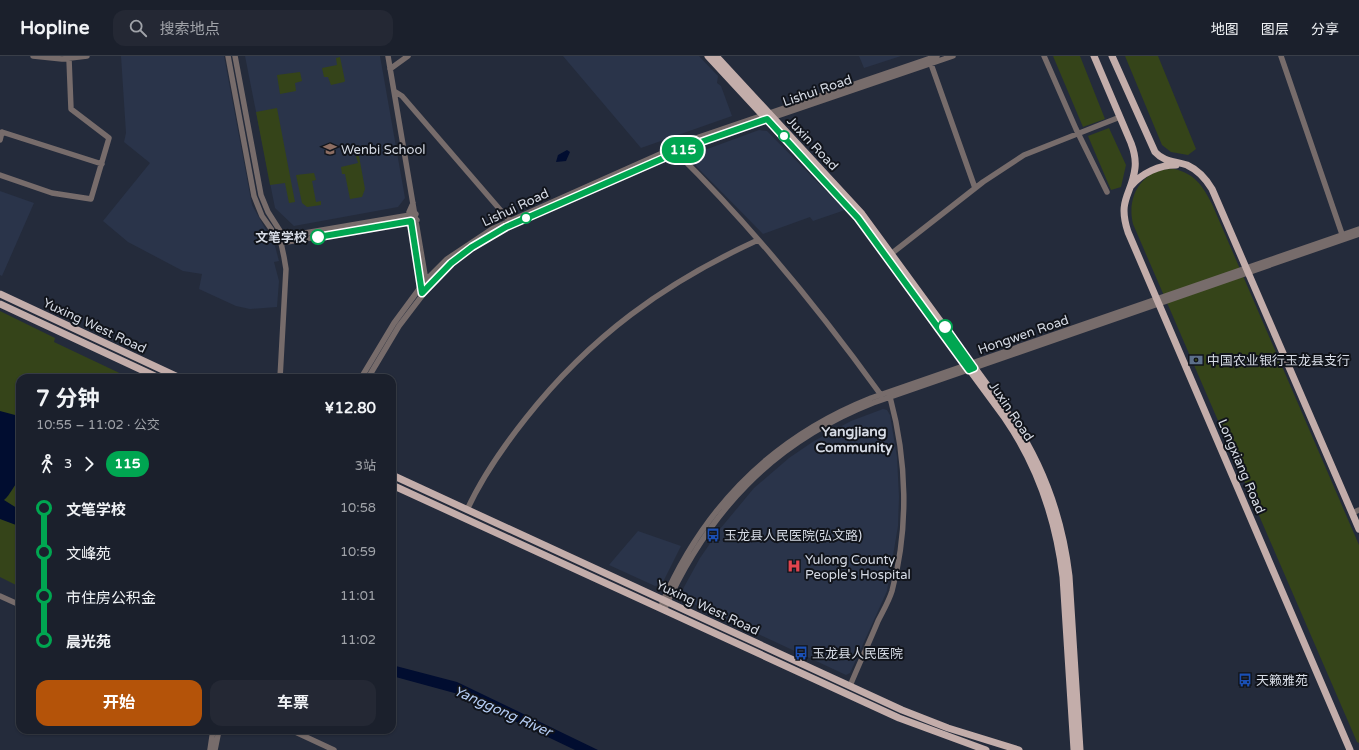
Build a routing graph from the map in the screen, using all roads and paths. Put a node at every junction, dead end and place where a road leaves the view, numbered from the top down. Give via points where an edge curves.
1 (33, 56) edge
2 (87, 56) edge
3 (228, 56) edge
4 (235, 56) edge
5 (388, 56) edge
6 (408, 56) edge
7 (708, 56) edge
8 (716, 56) edge
9 (937, 56) edge
10 (954, 56) edge
11 (1044, 56) edge
12 (1094, 56) edge
13 (1112, 56) edge
14 (1281, 56) edge
15 (69, 59) junction
16 (931, 64) junction
17 (390, 69) junction
18 (394, 91) junction
19 (768, 116) junction
20 (1120, 117) junction
21 (1078, 133) junction
22 (0, 140) edge
23 (677, 152) junction
24 (102, 164) junction
25 (1186, 165) junction
26 (0, 175) edge
27 (975, 188) junction
28 (1129, 189) junction
29 (1107, 192) dead end
30 (413, 218) junction
31 (509, 220) junction
32 (1359, 229) edge
33 (1342, 234) junction
34 (1359, 234) edge
35 (758, 240) junction
36 (281, 243) junction
37 (891, 254) junction
38 (1248, 270) junction
39 (426, 280) junction
40 (424, 287) junction
41 (0, 294) edge
42 (1158, 302) junction
43 (0, 304) edge
44 (970, 367) junction
45 (150, 374) edge
46 (171, 374) edge
47 (280, 374) edge
48 (364, 374) edge
49 (370, 374) edge
50 (880, 395) junction
51 (890, 397) junction
52 (396, 478) edge
53 (396, 487) edge
54 (467, 510) junction
55 (1359, 510) edge
56 (1352, 513) junction
57 (1359, 529) edge
58 (0, 596) edge
59 (665, 601) junction
60 (16, 603) edge
61 (662, 609) junction
62 (850, 686) junction
63 (212, 734) edge
64 (218, 734) edge
65 (299, 734) edge
66 (210, 750) edge
67 (215, 750) edge
68 (334, 750) edge
69 (986, 750) edge
70 (1019, 750) edge
71 (1074, 750) edge
72 (1080, 750) edge
73 (1350, 750) edge

1 - 15 street
2 - 15 street
3 - 36 street via 254,196 262,216
4 - 36 street via 259,189 264,206 282,234
5 - 17 street
6 - 17 street
7 - 19 main road, Juxin Road
8 - 19 main road, Juxin Road
9 - 19 street, Lishui Road
10 - 16 street, Lishui Road
11 - 21 street
12 - 20 main road, Longxiang Road
13 - 25 main road via 1155,152 1161,158
14 - 33 street
15 - 24 street via 71,109 109,138
16 - 19 street, Lishui Road
16 - 27 street
17 - 18 street
18 - 30 street
18 - 31 street via 402,96
19 - 23 street, Lishui Road
19 - 31 street, Lishui Road via 696,138
19 - 37 main road, Juxin Road via 862,214
19 - 44 main road, Juxin Road via 858,218
20 - 21 street
20 - 28 main road, Longxiang Road via 1131,143 1135,161
21 - 27 street via 1028,153
21 - 29 street
22 - 24 street via 2,132
23 - 35 street
23 - 40 street, Lishui Road via 494,233 451,263
24 - 26 street via 91,199 52,193
25 - 28 main road via 1154,169
25 - 38 main road via 1210,184
27 - 37 street
28 - 42 main road, Longxiang Road via 1124,204 1126,226
30 - 36 street via 293,235
30 - 39 street
30 - 40 street
31 - 39 street, Lishui Road via 458,250
32 - 33 street, Hongwen Road
33 - 38 street, Hongwen Road
34 - 38 street, Hongwen Road
35 - 50 street via 834,332
35 - 54 street via 677,282 631,313 599,340 559,379 521,424 482,481
36 - 47 street via 286,269
37 - 44 main road, Juxin Road
38 - 42 street, Hongwen Road
38 - 56 main road
39 - 40 street
40 - 48 street, Lishui Road via 394,323
40 - 49 street, Lishui Road
41 - 46 main road, Yuxing West Road
42 - 44 street, Hongwen Road
42 - 73 main road, Longxiang Road
43 - 45 main road, Yuxing West Road
44 - 50 street, Hongwen Road
44 - 51 street, Hongwen Road
44 - 71 main road, Juxin Road via 1025,451 1042,486 1053,522 1063,577
44 - 72 main road, Juxin Road via 1016,426 1030,449 1044,477 1059,521 1069,576
50 - 59 street, Hongwen Road via 845,409 807,429 750,473 720,506 698,536 679,567
51 - 59 street, Hongwen Road via 823,426 790,447 760,472 713,524
51 - 62 street via 898,430 903,470 899,554 891,592
52 - 54 main road, Yuxing West Road
53 - 61 main road, Yuxing West Road
54 - 59 main road, Yuxing West Road
55 - 56 street
56 - 57 main road
58 - 60 street
59 - 61 street, Hongwen Road
59 - 62 main road, Yuxing West Road
61 - 69 main road, Yuxing West Road via 899,718
62 - 70 main road, Yuxing West Road via 948,728
63 - 66 street
64 - 67 street
65 - 68 street

